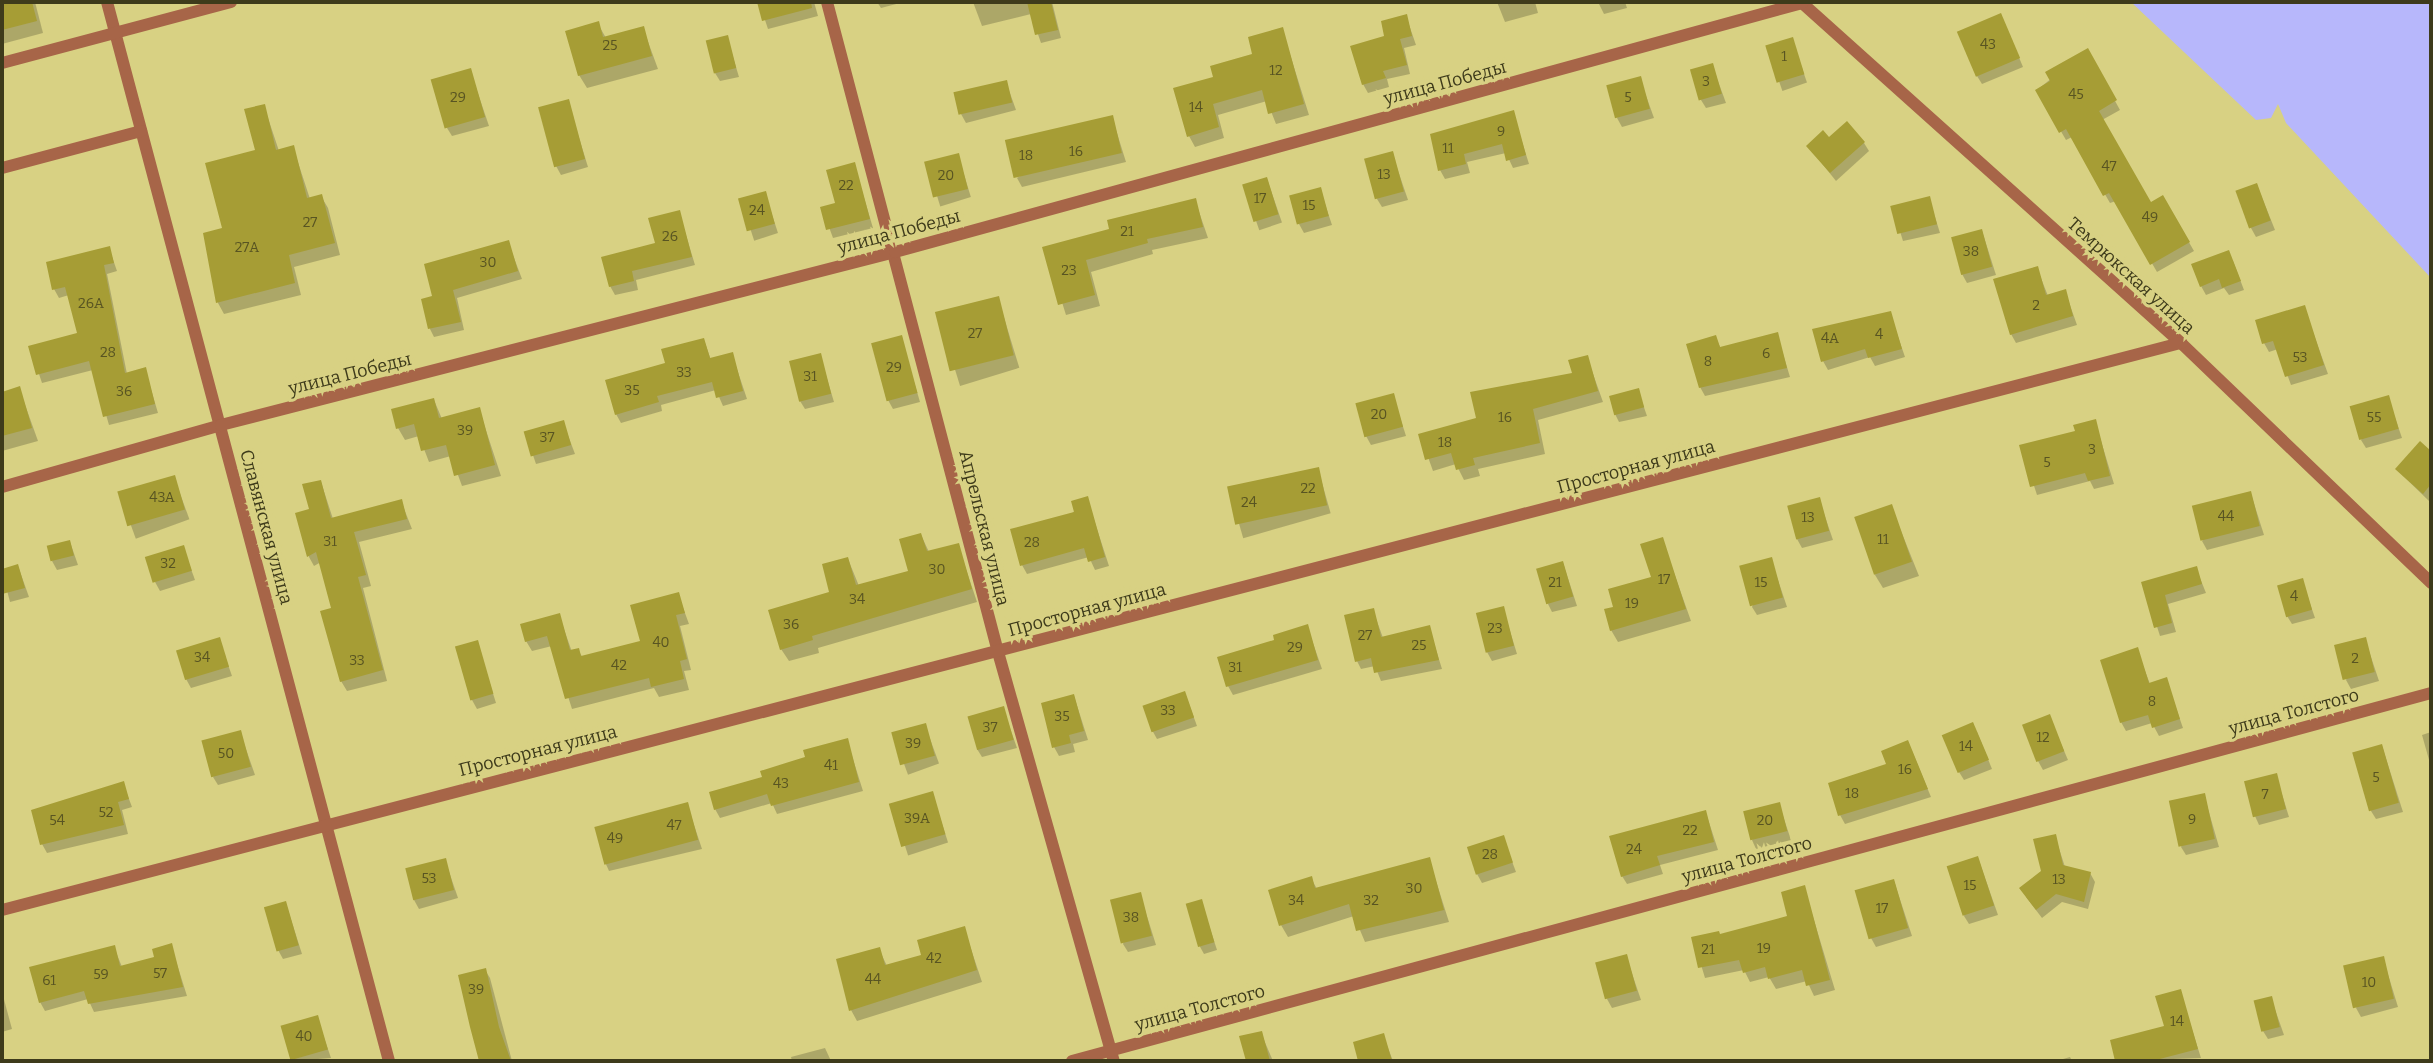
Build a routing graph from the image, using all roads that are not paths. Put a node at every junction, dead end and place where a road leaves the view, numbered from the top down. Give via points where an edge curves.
1 (107, 2) edge
2 (231, 2) edge
3 (827, 2) edge
4 (1802, 2) edge
5 (115, 33) junction
6 (2, 63) edge
7 (141, 131) junction
8 (2, 168) edge
9 (895, 252) junction
10 (2181, 343) junction
11 (221, 425) junction
12 (2, 487) edge
13 (2431, 583) edge
14 (998, 652) junction
15 (2431, 692) edge
16 (324, 824) junction
17 (2, 910) edge
18 (1113, 1056) edge
19 (389, 1061) edge
20 (1072, 1061) edge

1 - 5 street, Славянская улица
2 - 5 street
3 - 9 street, Апрельская улица
4 - 9 street, улица Победы
4 - 10 street, Темрюкская улица
5 - 6 street
5 - 7 street, Славянская улица
7 - 8 street
7 - 11 street, Славянская улица
9 - 11 street, улица Победы
9 - 14 street, Апрельская улица
10 - 13 street, Темрюкская улица
10 - 14 street, Просторная улица
11 - 12 street, улица Победы
11 - 16 street, Славянская улица
14 - 16 street, Просторная улица
14 - 18 street, Апрельская улица
15 - 18 street, улица Толстого
16 - 17 street, Просторная улица
16 - 19 street, Славянская улица
18 - 20 street, улица Толстого

